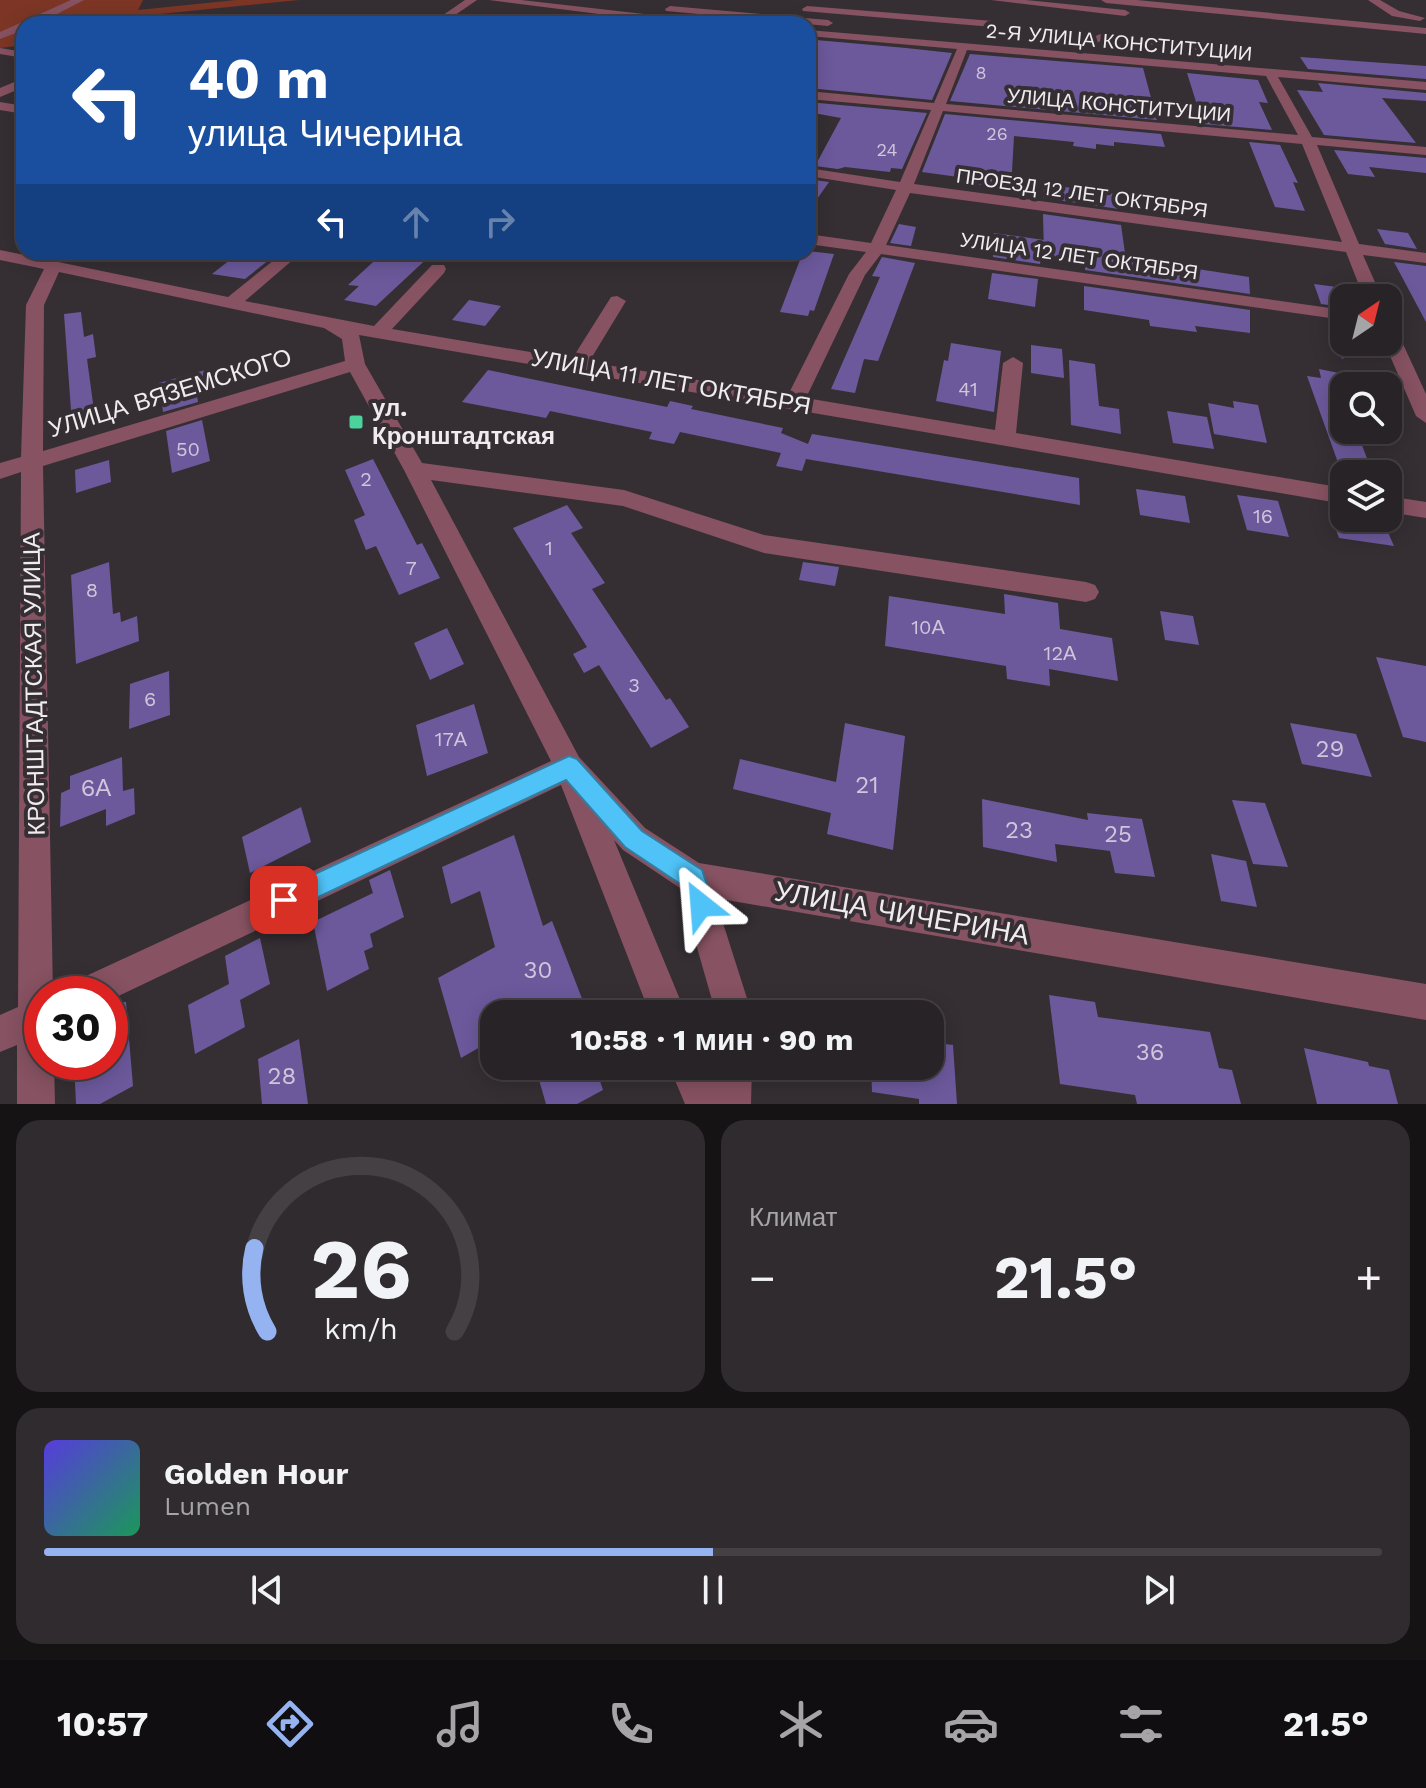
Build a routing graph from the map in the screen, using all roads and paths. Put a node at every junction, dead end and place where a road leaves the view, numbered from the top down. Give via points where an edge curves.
1 (79, 0) edge
2 (472, 0) edge
3 (494, 0) edge
4 (689, 0) edge
5 (845, 0) edge
6 (996, 0) edge
7 (1106, 0) edge
8 (1373, 0) edge
9 (1067, 4) edge
10 (674, 5) edge
11 (46, 16) edge
12 (447, 16) edge
13 (638, 16) edge
14 (649, 16) edge
15 (785, 16) edge
16 (816, 19) edge
17 (1426, 19) edge
18 (993, 24) junction
19 (1125, 25) dead end
20 (1237, 25) dead end
21 (1153, 29) dead end
22 (1426, 31) edge
23 (816, 34) edge
24 (996, 37) junction
25 (1009, 37) dead end
26 (1050, 40) dead end
27 (1236, 40) dead end
28 (963, 47) junction
29 (1251, 54) dead end
30 (1270, 73) junction
31 (1426, 86) edge
32 (816, 96) edge
33 (936, 109) junction
34 (1308, 141) junction
35 (1426, 151) edge
36 (816, 173) edge
37 (905, 188) junction
38 (816, 240) edge
39 (876, 250) junction
40 (1351, 250) junction
41 (1426, 258) edge
42 (22, 260) edge
43 (64, 260) edge
44 (284, 260) edge
45 (53, 267) junction
46 (438, 269) dead end
47 (1367, 284) edge
48 (617, 301) dead end
49 (232, 303) junction
50 (1330, 313) edge
51 (329, 324) junction
52 (380, 331) junction
53 (1399, 356) edge
54 (1013, 363) dead end
55 (355, 364) junction
56 (577, 366) junction
57 (794, 403) junction
58 (1426, 416) edge
59 (1005, 438) junction
60 (32, 461) junction
61 (415, 470) junction
62 (0, 471) edge
63 (1330, 494) edge
64 (1402, 506) edge
65 (1426, 510) edge
66 (1086, 592) dead end
67 (569, 767) junction
68 (693, 878) junction
69 (39, 976) edge
70 (123, 976) edge
71 (662, 1000) edge
72 (730, 1000) edge
73 (1426, 1002) edge
74 (24, 1023) edge
75 (0, 1034) edge
76 (37, 1080) edge
77 (694, 1080) edge
78 (733, 1080) edge
79 (36, 1104) edge
80 (704, 1104) edge
81 (732, 1104) edge

1 - 11 street
2 - 12 street
3 - 13 street
4 - 18 street
5 - 18 street via 994,12
6 - 9 street
7 - 22 street
8 - 17 street via 1396,14
9 - 19 street via 1067,19
9 - 20 street
10 - 14 street
10 - 15 street
16 - 24 street
18 - 24 street
21 - 27 street
23 - 28 street, 2-Я УЛИЦА КОНСТИТУЦИИ
24 - 25 street
26 - 29 street via 1065,35 1090,43 1103,36
28 - 30 street, 2-Я УЛИЦА КОНСТИТУЦИИ
28 - 33 street
30 - 31 street, 2-Я УЛИЦА КОНСТИТУЦИИ
30 - 34 street
32 - 33 street, УЛИЦА КОНСТИТУЦИИ
33 - 34 street, УЛИЦА КОНСТИТУЦИИ
33 - 37 street
34 - 35 street, УЛИЦА КОНСТИТУЦИИ
34 - 40 street
36 - 37 street, ПРОЕЗД 12 ЛЕТ ОКТЯБРЯ
37 - 39 street
37 - 40 street, ПРОЕЗД 12 ЛЕТ ОКТЯБРЯ
38 - 39 street, УЛИЦА 12 ЛЕТ ОКТЯБРЯ
39 - 50 street, УЛИЦА 12 ЛЕТ ОКТЯБРЯ
39 - 57 street via 857,274
40 - 41 street
40 - 47 street
42 - 45 street, УЛИЦА 11 ЛЕТ ОКТЯБРЯ
43 - 45 street
44 - 49 street
45 - 49 street, УЛИЦА 11 ЛЕТ ОКТЯБРЯ
45 - 60 street, КРОНШТАДТСКАЯ УЛИЦА via 35,305
46 - 52 street
48 - 56 street
49 - 51 street, УЛИЦА 11 ЛЕТ ОКТЯБРЯ
51 - 52 street, УЛИЦА 11 ЛЕТ ОКТЯБРЯ
51 - 55 street via 351,336
52 - 56 street, УЛИЦА 11 ЛЕТ ОКТЯБРЯ
53 - 58 street
54 - 59 street
55 - 60 street, УЛИЦА ВЯЗЕМСКОГО
55 - 61 street
56 - 57 street, УЛИЦА 11 ЛЕТ ОКТЯБРЯ
57 - 59 street, УЛИЦА 11 ЛЕТ ОКТЯБРЯ
59 - 63 street, УЛИЦА 11 ЛЕТ ОКТЯБРЯ
60 - 62 street, УЛИЦА ВЯЗЕМСКОГО
60 - 69 street, КРОНШТАДТСКАЯ УЛИЦА
61 - 66 street via 624,498 764,544
61 - 67 street
64 - 65 street
67 - 68 street, УЛИЦА ЧИЧЕРИНА via 634,839
67 - 70 street
67 - 71 street
68 - 72 street
68 - 73 street, УЛИЦА ЧИЧЕРИНА
74 - 75 street
76 - 79 street, КРОНШТАДТСКАЯ УЛИЦА
77 - 80 street
78 - 81 street

